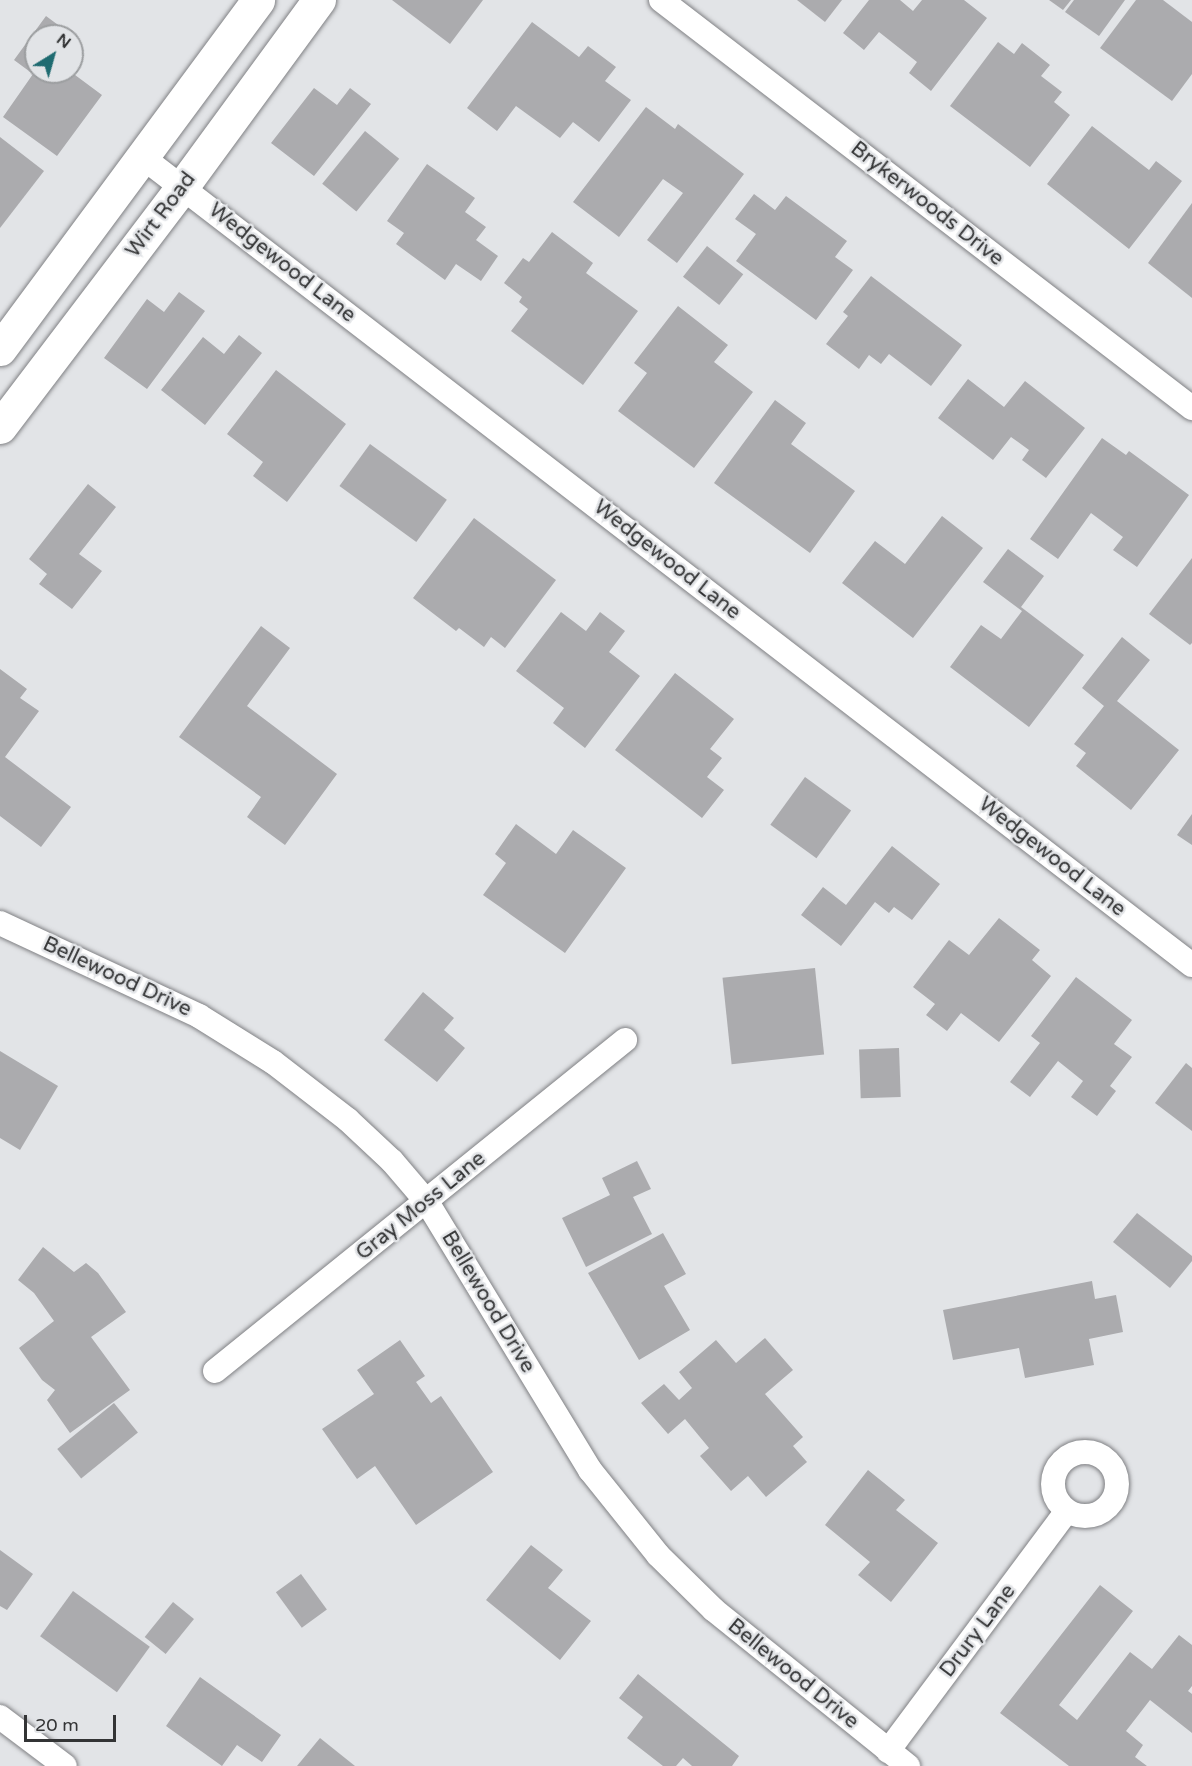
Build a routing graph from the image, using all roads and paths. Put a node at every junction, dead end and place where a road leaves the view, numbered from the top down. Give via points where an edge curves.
1 (258, 0) edge
2 (319, 0) edge
3 (661, 0) edge
4 (141, 156) junction
5 (182, 187) junction
6 (0, 348) edge
7 (1192, 408) edge
8 (0, 427) edge
9 (0, 923) edge
10 (1192, 965) edge
11 (625, 1040) dead end
12 (427, 1202) junction
13 (215, 1371) dead end
14 (1067, 1511) dead end
15 (0, 1717) edge
16 (888, 1751) junction
17 (65, 1766) edge
18 (908, 1766) edge

1 - 4 main road
2 - 5 main road, Wirt Road
3 - 7 street, Brykerwoods Drive
4 - 5 street, Wedgewood Lane
4 - 6 main road
5 - 8 main road, Wirt Road
5 - 10 street, Wedgewood Lane
9 - 12 street, Bellewood Drive via 199,1016 273,1062 348,1120 392,1161
11 - 12 street, Gray Moss Lane
12 - 13 street, Gray Moss Lane
12 - 16 street, Bellewood Drive via 590,1470 652,1547 714,1610
14 - 16 street, Drury Lane
15 - 17 street
16 - 18 street, Bellewood Drive

